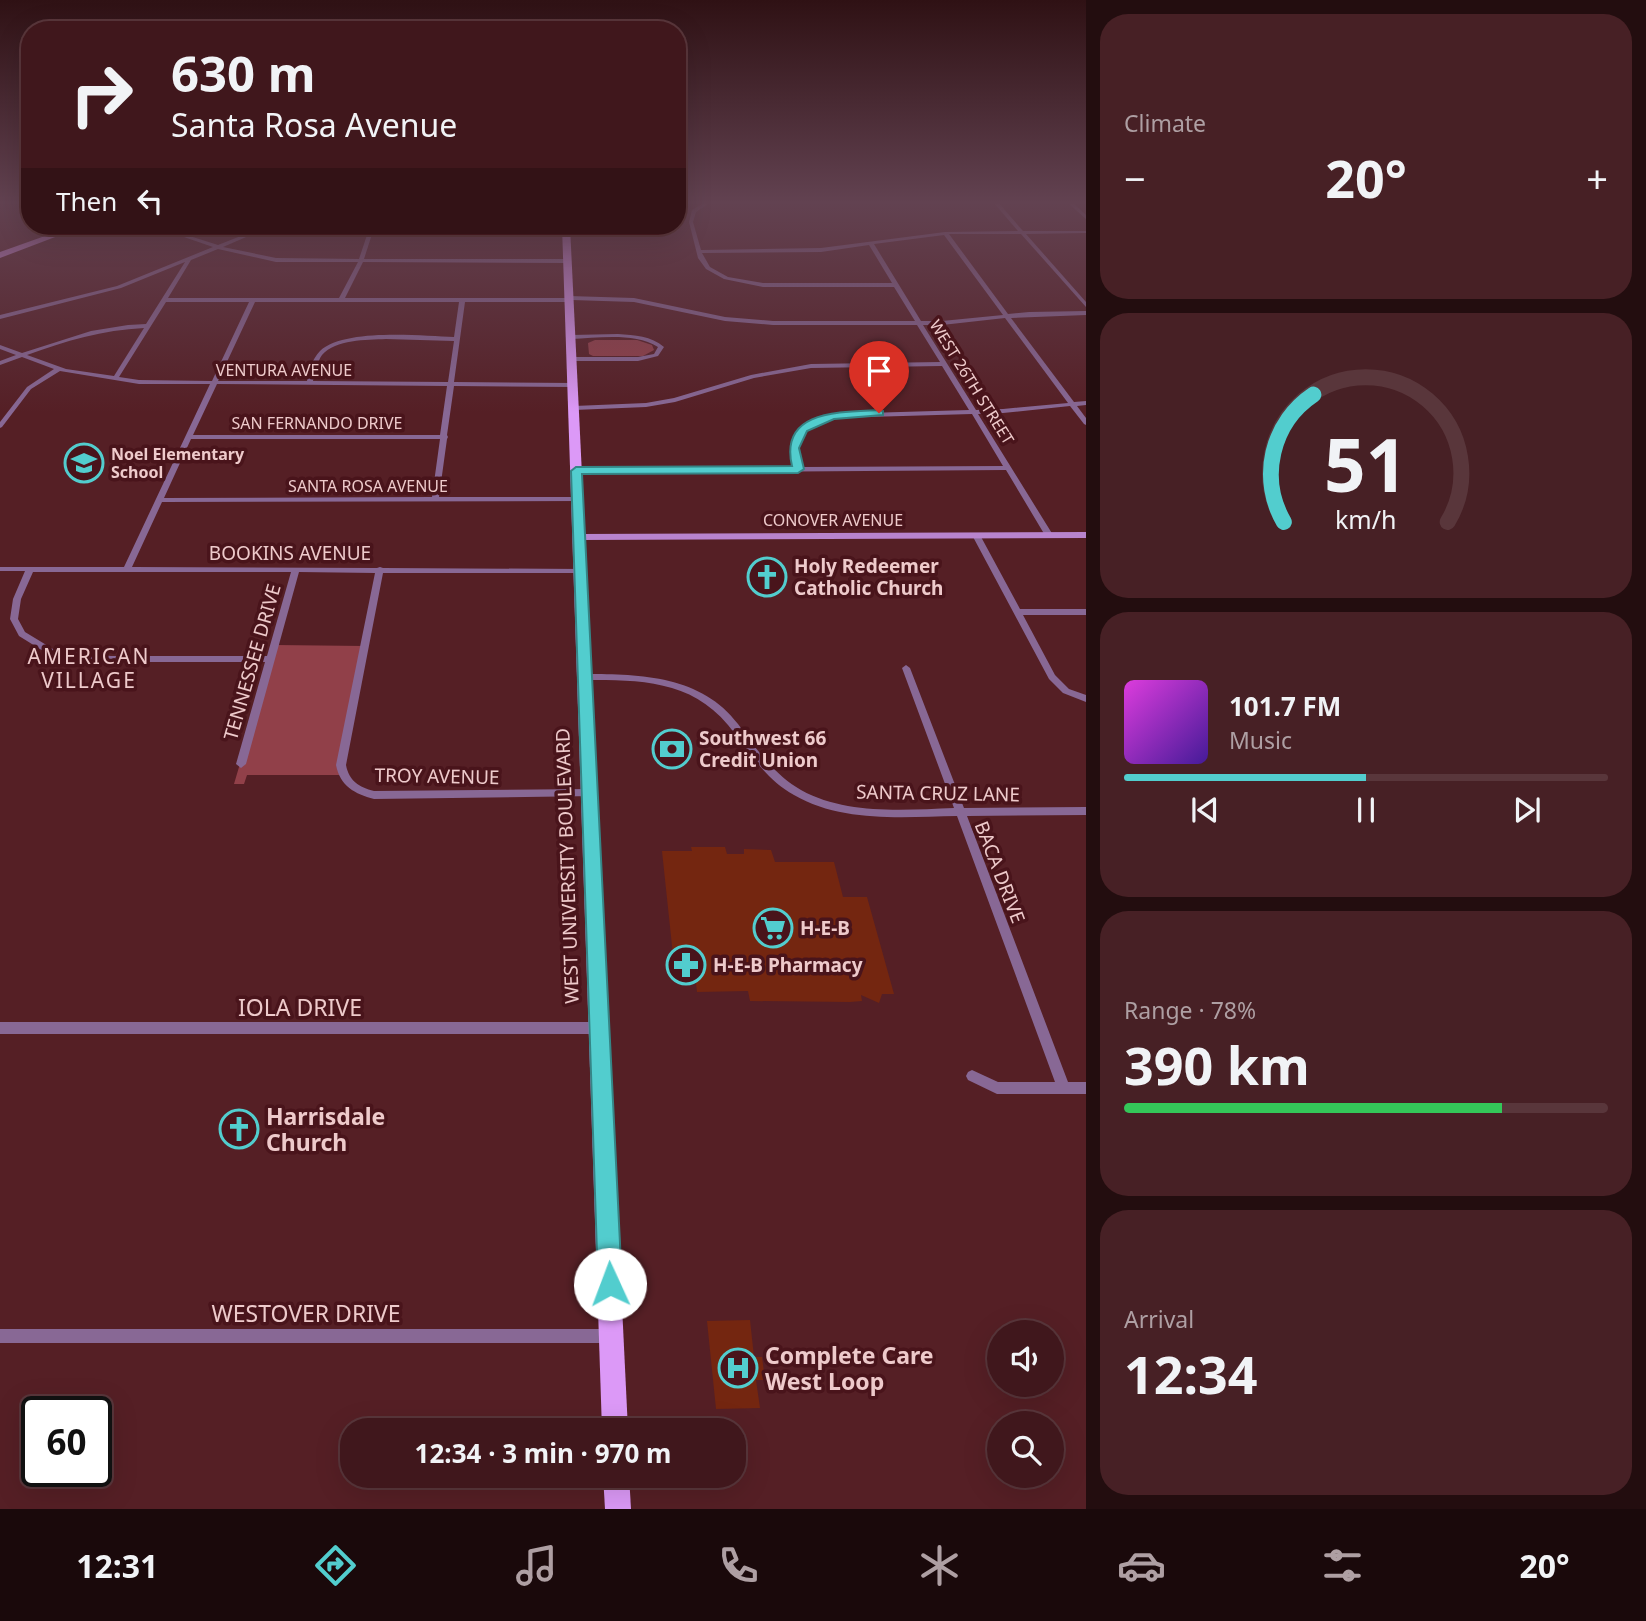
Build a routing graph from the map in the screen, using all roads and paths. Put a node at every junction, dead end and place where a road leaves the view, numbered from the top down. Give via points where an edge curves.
1 (156, 272) edge
2 (181, 272) edge
3 (356, 272) edge
4 (568, 272) edge
5 (714, 272) edge
6 (888, 272) edge
7 (975, 272) edge
8 (1057, 272) edge
9 (896, 285) junction
10 (569, 299) junction
11 (164, 300) junction
12 (254, 300) junction
13 (341, 300) junction
14 (462, 300) junction
15 (1086, 305) edge
16 (1086, 313) edge
17 (1007, 316) junction
18 (0, 317) edge
19 (918, 323) junction
20 (148, 326) junction
21 (570, 337) junction
22 (457, 339) junction
23 (0, 347) edge
24 (19, 356) junction
25 (572, 359) junction
26 (0, 363) edge
27 (945, 364) junction
28 (59, 369) junction
29 (115, 379) junction
30 (214, 384) junction
31 (309, 384) junction
32 (452, 384) junction
33 (573, 385) junction
34 (1086, 403) edge
35 (1072, 404) junction
36 (574, 408) junction
37 (974, 412) junction
38 (1086, 423) edge
39 (0, 426) edge
40 (189, 437) junction
41 (445, 437) junction
42 (1008, 468) junction
43 (798, 469) junction
44 (576, 471) junction
45 (435, 499) junction
46 (578, 499) junction
47 (159, 500) junction
48 (1049, 535) junction
49 (1086, 535) edge
50 (976, 536) junction
51 (580, 537) junction
52 (0, 569) edge
53 (30, 569) junction
54 (127, 569) junction
55 (296, 569) junction
56 (380, 569) junction
57 (581, 570) junction
58 (1017, 612) junction
59 (1086, 612) edge
60 (271, 659) junction
61 (906, 668) dead end
62 (586, 677) junction
63 (1086, 699) edge
64 (241, 764) dead end
65 (591, 793) junction
66 (1086, 811) edge
67 (959, 812) junction
68 (0, 1028) edge
69 (599, 1028) junction
70 (972, 1076) dead end
71 (1065, 1088) junction
72 (1086, 1088) edge
73 (0, 1336) edge
74 (612, 1336) junction
75 (615, 1418) edge
76 (617, 1488) edge
77 (618, 1509) edge

1 - 18 street via 119,287
2 - 11 street
3 - 13 street
4 - 10 main road, WEST UNIVERSITY BOULEVARD
5 - 9 street via 747,283
6 - 9 street, WEST 26TH STREET
7 - 17 street
8 - 15 street
9 - 19 street, WEST 26TH STREET
10 - 14 street
10 - 19 street via 644,301 764,323
10 - 21 main road, WEST UNIVERSITY BOULEVARD
11 - 12 street
11 - 20 street
12 - 13 street
12 - 30 street
13 - 14 street
14 - 22 street
16 - 17 street
17 - 19 street
17 - 35 street
19 - 27 street, WEST 26TH STREET
20 - 24 street via 95,331
20 - 29 street
21 - 25 main road, WEST UNIVERSITY BOULEVARD
21 - 25 street via 639,338 661,347 656,355 643,359
22 - 31 street via 337,344 319,356
22 - 32 street
23 - 24 street, VENTURA AVENUE
24 - 26 street
24 - 28 street, VENTURA AVENUE
25 - 33 main road, WEST UNIVERSITY BOULEVARD
27 - 36 street via 811,366 753,376 665,402
27 - 37 street, WEST 26TH STREET
28 - 29 street, VENTURA AVENUE
28 - 39 street via 29,388
29 - 30 street, VENTURA AVENUE
30 - 31 street, VENTURA AVENUE
30 - 40 street
31 - 32 street, VENTURA AVENUE
32 - 33 street, VENTURA AVENUE
32 - 41 street
33 - 36 main road, WEST UNIVERSITY BOULEVARD
34 - 35 street
35 - 37 street
35 - 38 street
36 - 44 main road, WEST UNIVERSITY BOULEVARD
37 - 42 street, WEST 26TH STREET
37 - 43 street via 821,419 803,428 794,441
40 - 41 street, SAN FERNANDO DRIVE
40 - 47 street
41 - 45 street
42 - 43 street
42 - 48 street, WEST 26TH STREET
43 - 44 street
44 - 46 main road, WEST UNIVERSITY BOULEVARD
45 - 46 street, SANTA ROSA AVENUE
45 - 47 street, SANTA ROSA AVENUE
46 - 51 main road, WEST UNIVERSITY BOULEVARD
47 - 54 street
48 - 49 street, CONOVER AVENUE
48 - 50 street, CONOVER AVENUE
50 - 51 street, CONOVER AVENUE
50 - 58 street
51 - 57 main road, WEST UNIVERSITY BOULEVARD
52 - 53 street, BOOKINS AVENUE
53 - 54 street, BOOKINS AVENUE
53 - 60 street via 17,598 14,619 22,634 51,652 111,659
54 - 55 street, BOOKINS AVENUE
55 - 56 street, BOOKINS AVENUE
55 - 60 street, TENNESSEE DRIVE
56 - 57 street, BOOKINS AVENUE
56 - 65 street, TROY AVENUE via 341,765 347,781 374,795
57 - 62 main road, WEST UNIVERSITY BOULEVARD
58 - 59 street
58 - 63 street via 1052,677 1066,691
60 - 64 street, TENNESSEE DRIVE
61 - 67 street, BACA DRIVE
62 - 65 main road, WEST UNIVERSITY BOULEVARD
62 - 67 street, SANTA CRUZ LANE via 646,678 697,694 731,722 762,765 810,799 870,813
65 - 69 main road, WEST UNIVERSITY BOULEVARD
66 - 67 street, SANTA CRUZ LANE
67 - 71 street, BACA DRIVE
68 - 69 street, IOLA DRIVE
69 - 74 main road, WEST UNIVERSITY BOULEVARD
70 - 71 street via 997,1088
71 - 72 street
73 - 74 street, WESTOVER DRIVE
74 - 75 main road, WEST UNIVERSITY BOULEVARD
76 - 77 main road

